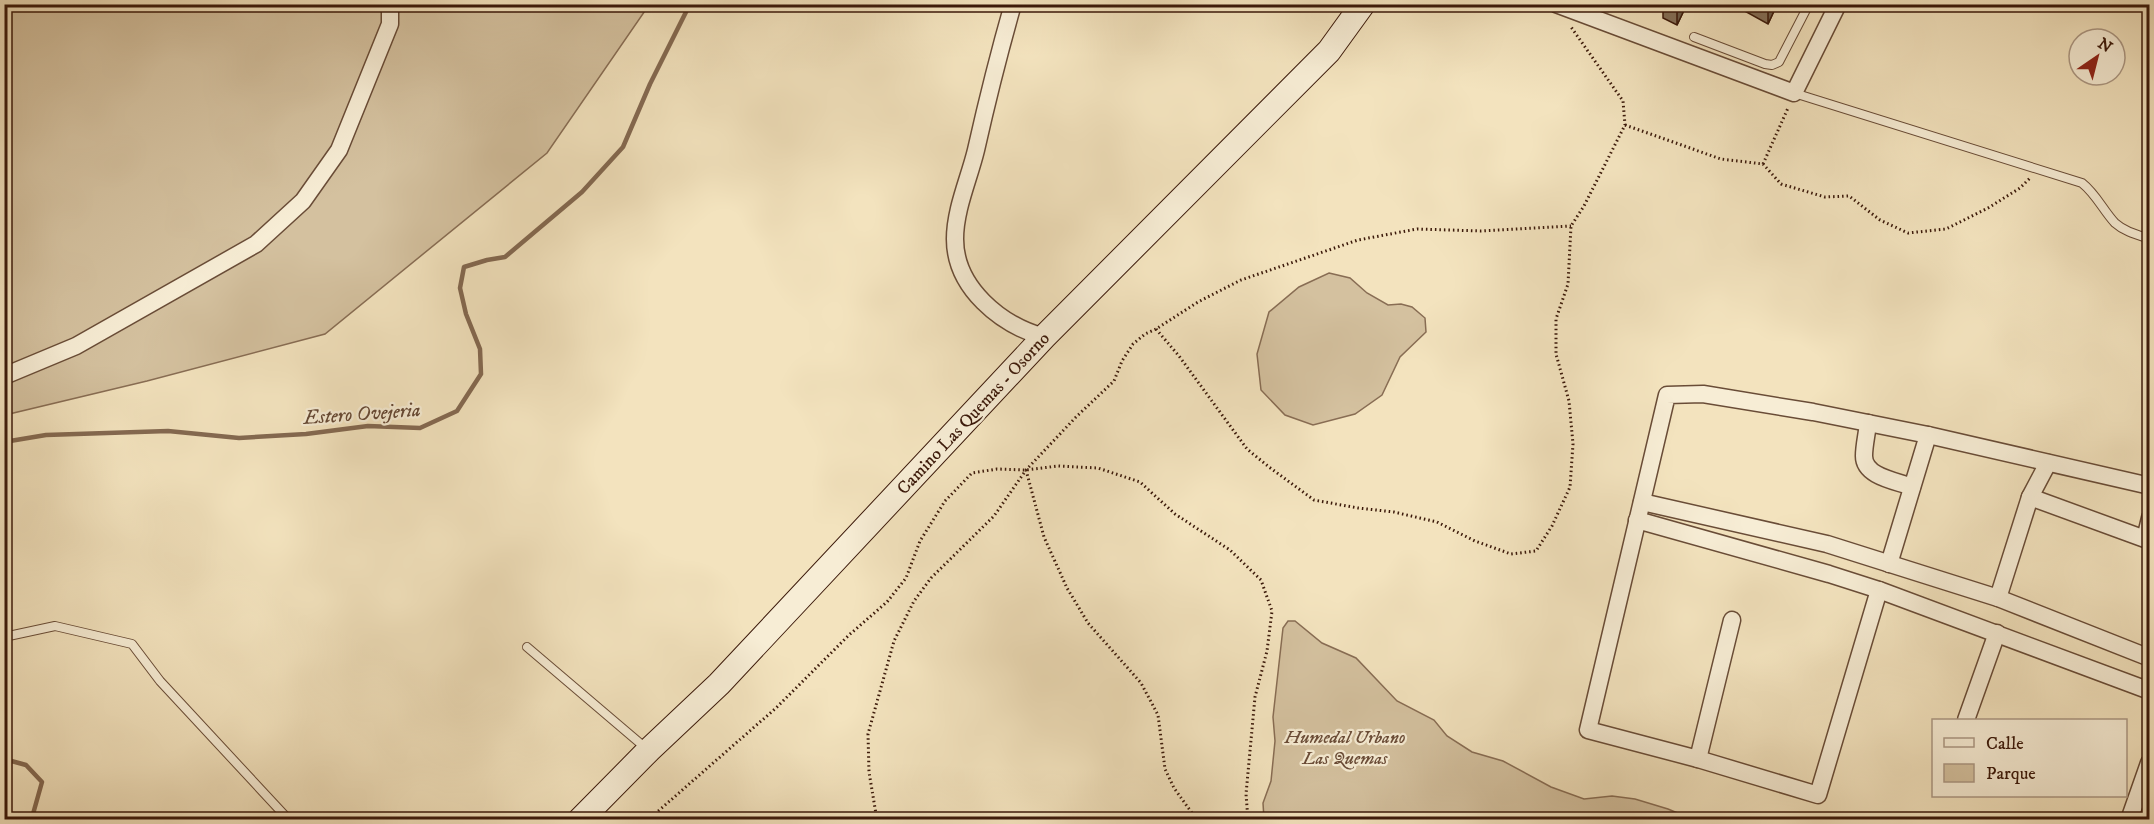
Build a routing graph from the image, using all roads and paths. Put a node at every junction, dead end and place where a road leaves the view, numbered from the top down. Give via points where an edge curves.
1 (390, 4) edge
2 (1013, 4) edge
3 (1363, 4) edge
4 (1556, 4) edge
5 (1809, 4) edge
6 (1838, 4) edge
7 (1569, 24) dead end
8 (1694, 37) dead end
9 (1794, 93) junction
10 (1625, 125) junction
11 (1763, 164) junction
12 (2039, 169) junction
13 (1570, 226) junction
14 (2150, 239) edge
15 (1156, 329) junction
16 (1044, 337) junction
17 (4, 376) edge
18 (1868, 423) junction
19 (1928, 435) junction
20 (2048, 463) junction
21 (1026, 470) junction
22 (2150, 486) edge
23 (1912, 487) junction
24 (2030, 497) junction
25 (1642, 502) junction
26 (2150, 518) edge
27 (1637, 520) junction
28 (1889, 564) junction
29 (1879, 590) junction
30 (1998, 598) junction
31 (1732, 620) dead end
32 (1997, 633) junction
33 (4, 637) edge
34 (527, 647) dead end
35 (2150, 658) edge
36 (2150, 691) edge
37 (1966, 719) edge
38 (649, 750) junction
39 (1698, 759) junction
40 (2149, 764) edge
41 (289, 819) edge
42 (580, 819) edge
43 (648, 819) edge
44 (877, 819) edge
45 (1197, 819) edge
46 (1248, 819) edge
47 (2129, 819) edge

1 - 17 street via 390,24 339,150 303,201 256,244 76,346
2 - 16 street via 960,203 955,239 962,268 976,293 1006,322
3 - 16 main road, Camino Las Quemas - Osorno via 1329,51
4 - 9 street
5 - 8 lane via 1779,62 1772,65
6 - 9 street
7 - 10 path via 1623,101
9 - 11 path
9 - 12 lane
10 - 11 path via 1721,159
10 - 13 path
11 - 12 path via 1781,184 1825,197 1849,196 1880,219 1908,233 1946,230 2020,188
12 - 14 lane via 2082,183 2116,224
13 - 15 path via 1481,231 1417,229 1358,240 1241,280
13 - 15 path via 1568,284 1556,319 1556,354 1569,400 1573,444 1570,487 1536,551 1511,554 1474,542 1437,522 1314,500 1247,449
15 - 21 path via 1133,344 1114,381
16 - 38 main road, Camino Las Quemas - Osorno via 719,684
18 - 19 street
18 - 23 street via 1864,456 1867,467 1875,474
18 - 25 street via 1703,394 1667,395
19 - 20 street
19 - 23 street
20 - 22 street
20 - 24 street
21 - 43 path via 997,468 972,473 945,501 920,541 906,578 887,603 776,708
21 - 44 path via 994,516 931,578 914,601 894,641 868,734 868,772
21 - 45 path via 1044,537 1067,588 1088,623 1141,684 1158,715 1165,769
21 - 46 path via 1058,466 1098,468 1140,482 1175,514 1230,550 1261,580 1272,611 1256,697 1246,794
23 - 28 street
24 - 26 street via 2145,539
24 - 30 street
25 - 27 street
25 - 28 street via 1827,544
27 - 29 street
27 - 39 street via 1587,730
28 - 30 street
29 - 32 street
29 - 39 street via 1818,795
30 - 35 street
31 - 39 street
32 - 36 street
32 - 37 street
33 - 41 lane via 55,626 132,644 160,681
34 - 38 lane
38 - 42 main road, Camino Las Quemas - Osorno
40 - 47 street

